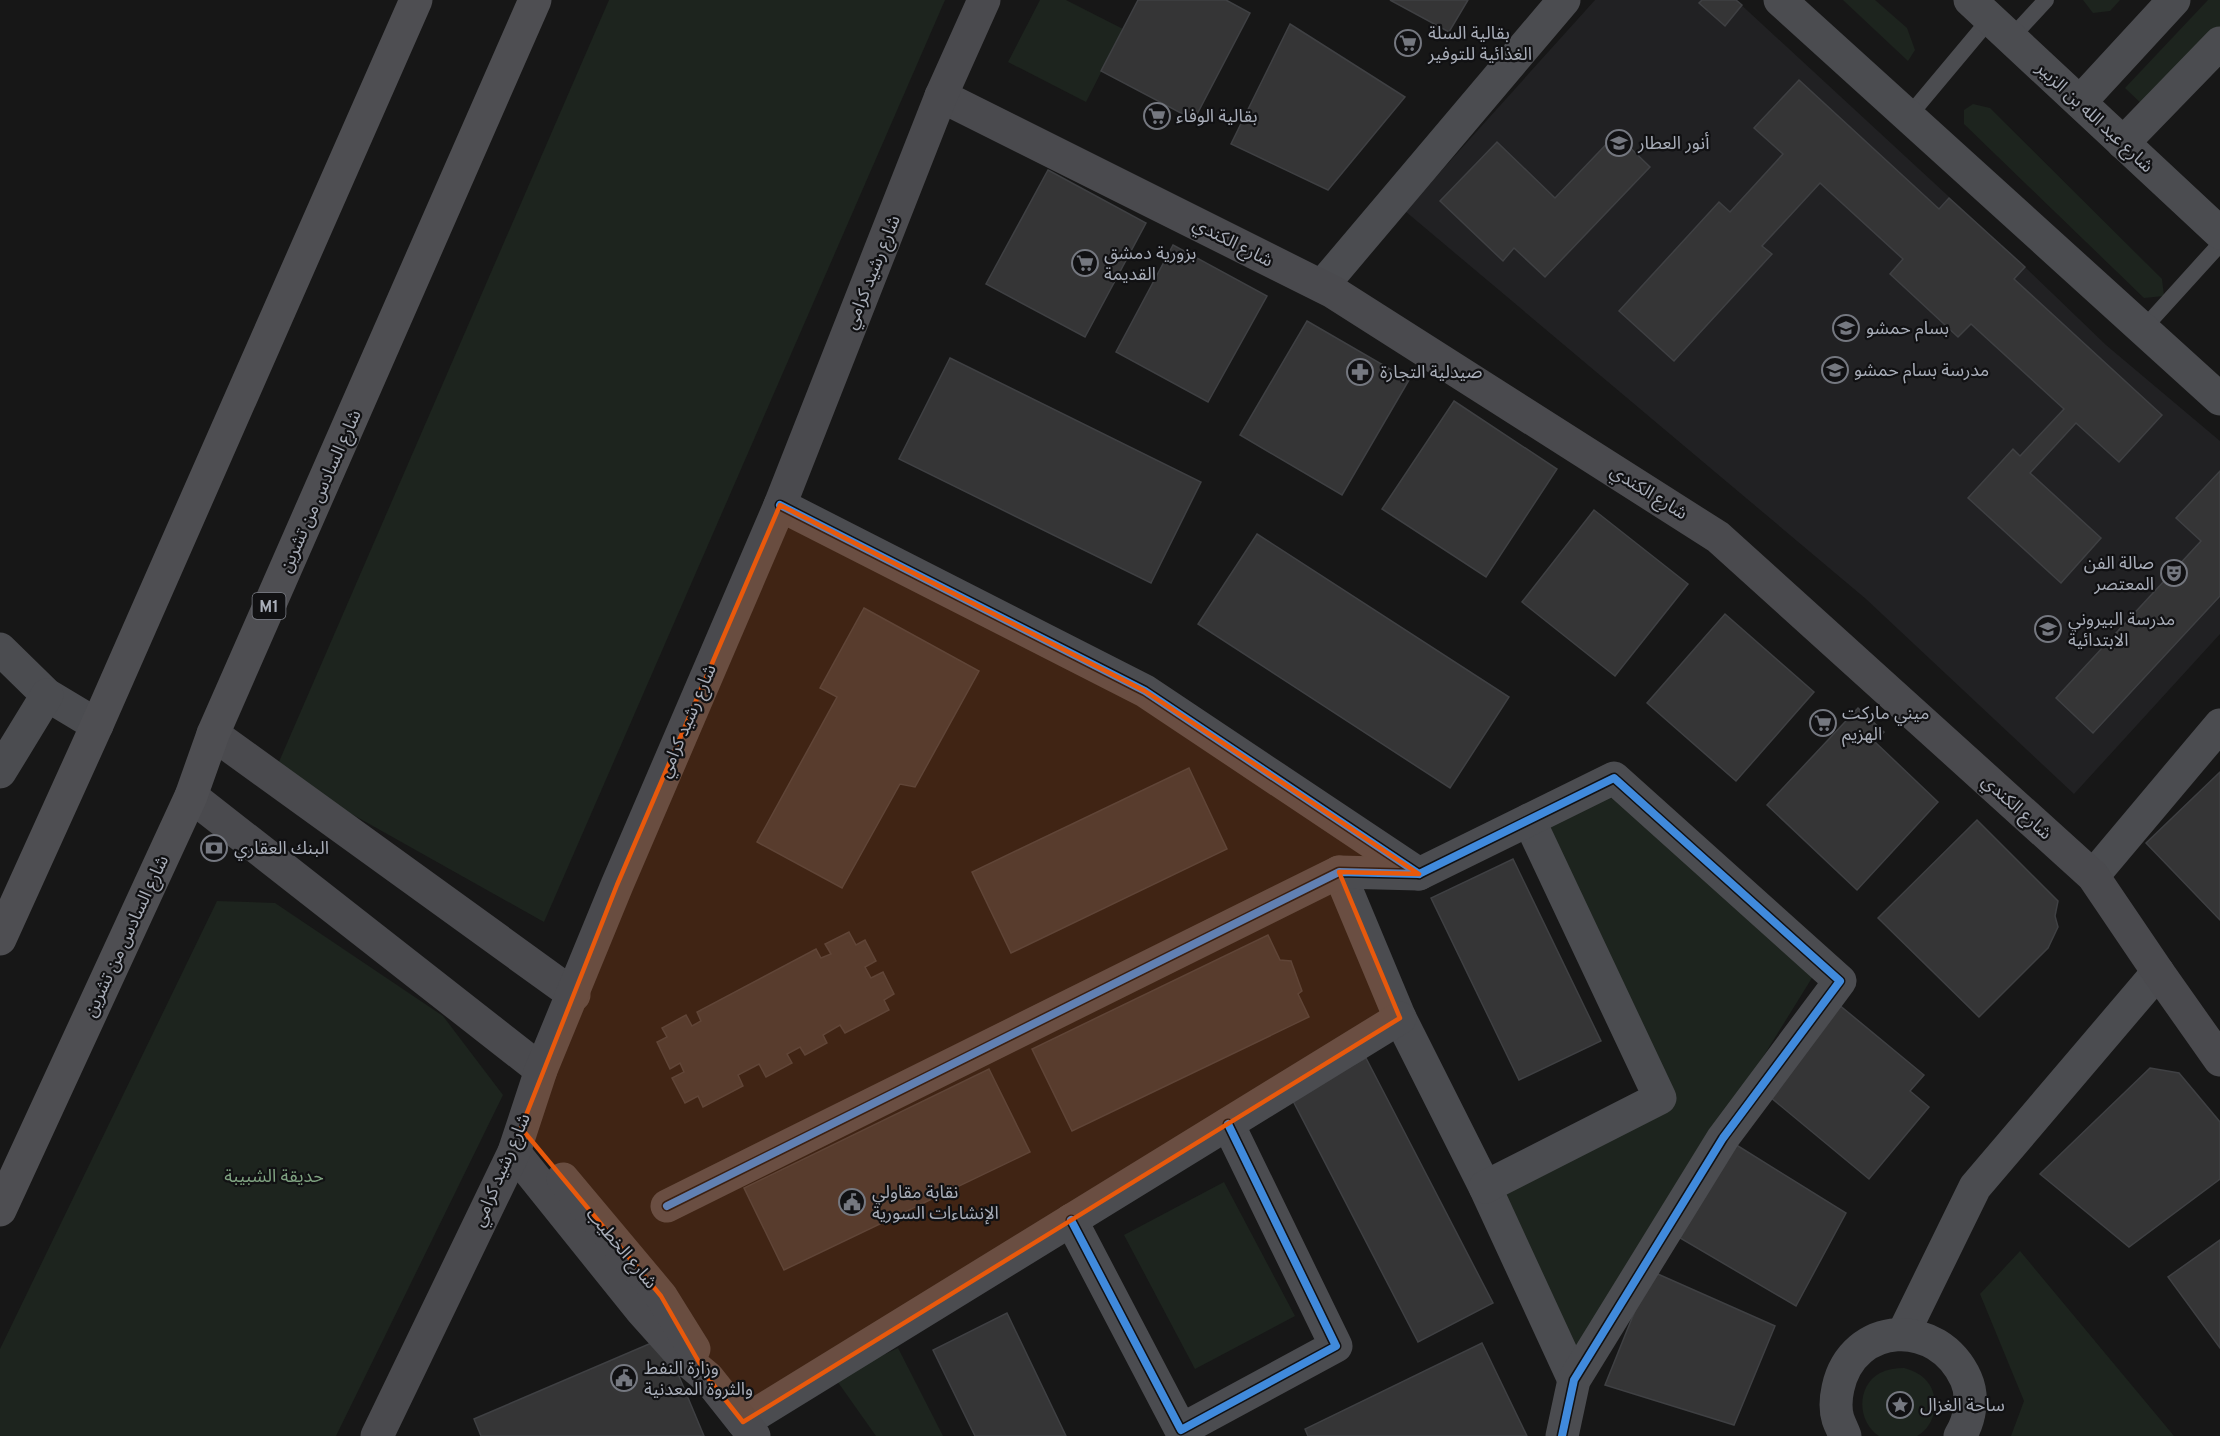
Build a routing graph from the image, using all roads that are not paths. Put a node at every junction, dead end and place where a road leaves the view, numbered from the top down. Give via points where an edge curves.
1 (416, 0) edge
2 (535, 0) edge
3 (984, 0) edge
4 (1564, 0) edge
5 (1780, 0) edge
6 (2046, 0) edge
7 (2174, 0) edge
8 (1990, 19) edge
9 (2220, 43) edge
10 (941, 96) junction
11 (2080, 102) junction
12 (1908, 117) junction
13 (2123, 143) junction
14 (2216, 226) edge
15 (1322, 286) junction
16 (2143, 330) junction
17 (2220, 399) edge
18 (780, 505) junction
19 (0, 649) edge
20 (47, 695) junction
21 (97, 725) junction
22 (2220, 725) edge
23 (213, 734) junction
24 (0, 772) edge
25 (191, 796) junction
26 (1530, 820) junction
27 (1339, 872) junction
28 (1419, 874) junction
29 (2093, 876) junction
30 (0, 939) edge
31 (2158, 972) junction
32 (574, 995) junction
33 (1400, 1018) junction
34 (2220, 1060) edge
35 (541, 1070) junction
36 (1228, 1124) junction
37 (517, 1140) junction
38 (1485, 1187) junction
39 (667, 1206) dead end
40 (0, 1210) edge
41 (1071, 1220) junction
42 (1903, 1334) junction
43 (1574, 1380) junction
44 (748, 1429) edge
45 (377, 1436) edge
46 (1562, 1436) edge
47 (1845, 1436) edge
48 (1960, 1436) edge

1 - 21 highway
2 - 23 highway, شارع السادس من تشرين / M1
3 - 10 main road, شارع رشيد كرامي
4 - 15 street
5 - 12 street
6 - 8 lane
7 - 11 street
8 - 11 street, شارع عبد الله بن الزبير
8 - 12 lane
9 - 13 street
10 - 15 main road, شارع الكندي
10 - 18 main road, شارع رشيد كرامي
11 - 13 street, شارع عبد الله بن الزبير
12 - 16 street
13 - 14 street, شارع عبد الله بن الزبير
14 - 16 lane
15 - 29 main road, شارع الكندي via 1718,537
16 - 17 street
18 - 28 street via 1145,691
18 - 32 main road, شارع رشيد كرامي
19 - 20 street
20 - 21 street
20 - 24 street
21 - 30 highway
22 - 29 street
23 - 25 highway, شارع السادس من تشرين / M1
23 - 32 main road
25 - 35 main road
25 - 40 highway, شارع السادس من تشرين / M1
26 - 28 street
26 - 38 street via 1660,1098
26 - 43 street via 1614,778 1840,981 1723,1138
27 - 28 street
27 - 33 street
27 - 39 street
29 - 31 main road, شارع الكندي
31 - 34 main road, شارع الكندي
31 - 42 street via 1975,1187
32 - 35 main road, شارع رشيد كرامي
33 - 36 street
33 - 38 street
35 - 37 main road, شارع رشيد كرامي
36 - 41 street
36 - 41 street via 1336,1346 1181,1430
37 - 44 main road, شارع الخطيب via 662,1296 708,1378
37 - 45 main road, شارع رشيد كرامي
38 - 43 street
41 - 44 street
42 - 47 street via 1883,1337 1865,1346 1840,1377 1837,1418
42 - 48 street via 1925,1338 1944,1348 1959,1364 1968,1384 1970,1405
43 - 46 street

